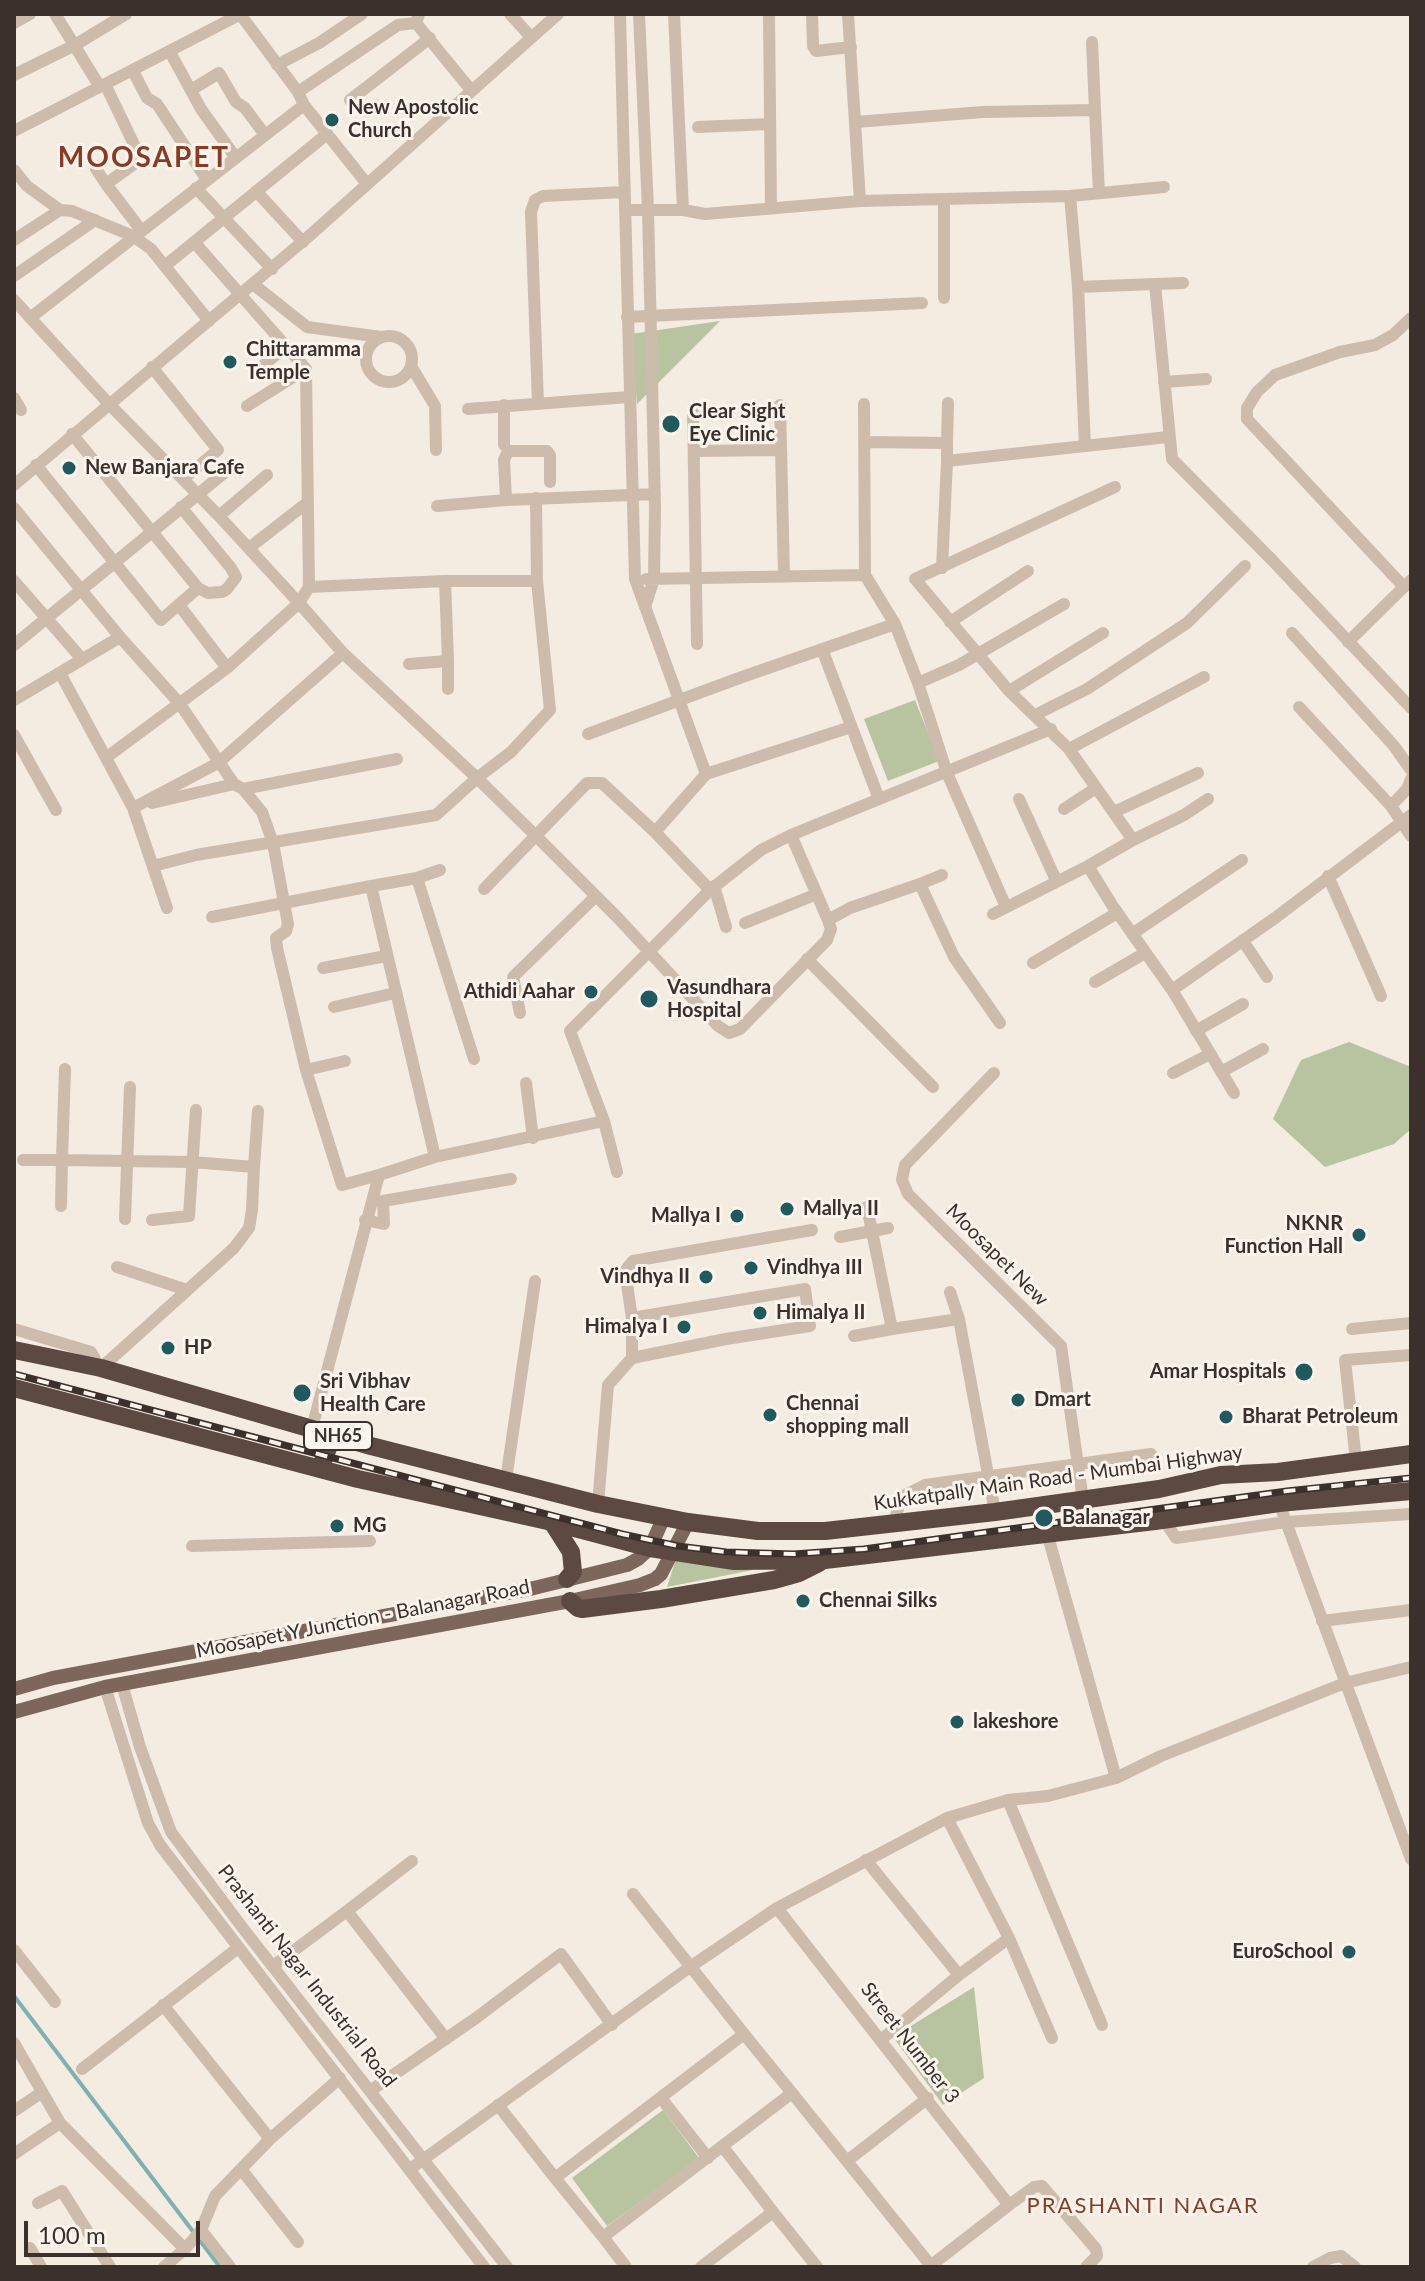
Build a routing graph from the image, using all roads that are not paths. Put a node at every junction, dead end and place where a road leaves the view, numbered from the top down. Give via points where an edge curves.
1 (30, 14) edge
2 (55, 14) edge
3 (126, 14) edge
4 (240, 14) edge
5 (362, 14) edge
6 (510, 14) edge
7 (558, 14) edge
8 (620, 14) edge
9 (639, 14) edge
10 (674, 14) edge
11 (769, 14) edge
12 (812, 14) edge
13 (848, 14) edge
14 (418, 19) edge
15 (14, 23) edge
16 (845, 29) dead end
17 (531, 37) junction
18 (430, 38) junction
19 (1092, 42) dead end
20 (75, 45) junction
21 (848, 47) junction
22 (170, 52) junction
23 (277, 65) junction
24 (133, 71) junction
25 (14, 75) edge
26 (103, 86) junction
27 (191, 90) junction
28 (471, 90) junction
29 (298, 92) junction
30 (350, 100) dead end
31 (304, 105) junction
32 (1095, 110) junction
33 (856, 122) junction
34 (770, 124) junction
35 (698, 127) dead end
36 (14, 131) edge
37 (327, 134) junction
38 (265, 135) junction
39 (236, 158) junction
40 (96, 169) dead end
41 (14, 170) edge
42 (106, 184) junction
43 (201, 184) junction
44 (367, 184) junction
45 (27, 186) junction
46 (1164, 187) dead end
47 (256, 191) junction
48 (624, 192) junction
49 (1099, 193) junction
50 (14, 195) edge
51 (1070, 196) junction
52 (944, 199) junction
53 (860, 201) junction
54 (771, 208) junction
55 (648, 209) junction
56 (60, 210) junction
57 (626, 210) junction
58 (683, 210) junction
59 (223, 217) junction
60 (95, 220) junction
61 (137, 233) junction
62 (14, 240) edge
63 (194, 242) junction
64 (303, 242) junction
65 (166, 265) junction
66 (272, 269) junction
67 (14, 276) edge
68 (1183, 283) dead end
69 (253, 284) junction
70 (1155, 284) junction
71 (1078, 287) junction
72 (242, 295) junction
73 (944, 298) dead end
74 (14, 300) edge
75 (922, 303) dead end
76 (627, 317) junction
77 (649, 317) junction
78 (30, 318) junction
79 (1411, 318) edge
80 (209, 321) junction
81 (381, 337) junction
82 (285, 347) junction
83 (411, 366) junction
84 (152, 367) junction
85 (259, 369) dead end
86 (306, 369) junction
87 (1206, 379) dead end
88 (1164, 382) junction
89 (629, 397) junction
90 (538, 403) junction
91 (948, 403) dead end
92 (109, 404) junction
93 (864, 404) dead end
94 (504, 405) junction
95 (780, 405) dead end
96 (247, 406) dead end
97 (468, 409) dead end
98 (693, 413) dead end
99 (72, 434) junction
100 (1168, 437) junction
101 (866, 442) junction
102 (947, 443) junction
103 (504, 445) dead end
104 (1085, 446) junction
105 (436, 450) dead end
106 (780, 450) junction
107 (694, 451) junction
108 (947, 461) junction
109 (36, 465) junction
110 (230, 468) dead end
111 (267, 475) dead end
112 (183, 479) junction
113 (550, 482) dead end
114 (14, 485) edge
115 (1115, 487) dead end
116 (198, 493) junction
117 (632, 494) junction
118 (655, 494) junction
119 (536, 498) junction
120 (506, 500) junction
121 (308, 502) junction
122 (437, 506) dead end
123 (181, 507) junction
124 (14, 508) edge
125 (219, 516) junction
126 (151, 532) junction
127 (249, 548) junction
128 (116, 561) junction
129 (1245, 566) dead end
130 (942, 568) junction
131 (1028, 571) dead end
132 (865, 575) junction
133 (784, 576) junction
134 (696, 577) junction
135 (635, 579) junction
136 (654, 579) junction
137 (14, 581) edge
138 (445, 581) junction
139 (537, 581) junction
140 (1407, 584) edge
141 (309, 587) junction
142 (82, 588) junction
143 (198, 588) junction
144 (299, 603) junction
145 (1064, 604) dead end
146 (179, 605) junction
147 (645, 607) junction
148 (46, 618) junction
149 (950, 622) junction
150 (895, 624) junction
151 (1103, 633) dead end
152 (1292, 633) dead end
153 (120, 637) junction
154 (1348, 642) junction
155 (697, 644) dead end
156 (14, 645) edge
157 (822, 649) junction
158 (343, 653) junction
159 (980, 654) junction
160 (82, 659) junction
161 (448, 661) junction
162 (409, 664) dead end
163 (227, 668) junction
164 (60, 673) junction
165 (1204, 677) dead end
166 (918, 683) junction
167 (448, 689) dead end
168 (1009, 691) junction
169 (14, 700) edge
170 (678, 702) junction
171 (180, 704) junction
172 (1299, 707) dead end
173 (1411, 708) edge
174 (1035, 715) junction
175 (851, 727) junction
176 (1051, 729) junction
177 (588, 734) dead end
178 (14, 735) edge
179 (1069, 749) junction
180 (107, 757) junction
181 (397, 759) dead end
182 (218, 763) junction
183 (1411, 770) edge
184 (947, 773) junction
185 (1198, 773) dead end
186 (706, 774) junction
187 (477, 778) junction
188 (1411, 779) edge
189 (238, 787) junction
190 (1096, 788) junction
191 (879, 799) junction
192 (1019, 799) dead end
193 (1208, 799) dead end
194 (1391, 806) junction
195 (133, 808) junction
196 (1064, 809) dead end
197 (56, 810) dead end
198 (1114, 812) junction
199 (1407, 818) edge
200 (655, 832) junction
201 (791, 835) junction
202 (536, 836) junction
203 (1411, 836) edge
204 (1133, 840) junction
205 (273, 843) junction
206 (1242, 860) dead end
207 (153, 866) junction
208 (1088, 866) junction
209 (440, 870) dead end
210 (942, 875) dead end
211 (1328, 876) junction
212 (417, 878) junction
213 (1056, 880) junction
214 (920, 884) junction
215 (371, 886) junction
216 (712, 888) junction
217 (484, 889) dead end
218 (817, 894) junction
219 (596, 896) junction
220 (285, 902) junction
221 (1006, 907) junction
222 (167, 908) dead end
223 (1117, 913) junction
224 (993, 914) dead end
225 (212, 917) dead end
226 (828, 920) junction
227 (745, 923) dead end
228 (726, 927) dead end
229 (1132, 934) junction
230 (1243, 941) junction
231 (648, 951) junction
232 (1145, 953) junction
233 (386, 956) junction
234 (807, 959) junction
235 (1033, 963) dead end
236 (323, 968) dead end
237 (1267, 977) dead end
238 (1095, 982) dead end
239 (1172, 990) junction
240 (395, 993) junction
241 (1381, 996) dead end
242 (1243, 1004) dead end
243 (334, 1007) dead end
244 (520, 1013) dead end
245 (1000, 1023) dead end
246 (1196, 1031) junction
247 (1263, 1049) dead end
248 (1210, 1054) junction
249 (474, 1059) dead end
250 (345, 1061) dead end
251 (65, 1069) dead end
252 (306, 1070) junction
253 (1221, 1072) junction
254 (994, 1073) dead end
255 (1173, 1073) dead end
256 (526, 1083) dead end
257 (130, 1087) dead end
258 (933, 1087) dead end
259 (1234, 1093) dead end
260 (196, 1110) dead end
261 (258, 1111) dead end
262 (604, 1121) junction
263 (533, 1138) junction
264 (435, 1157) junction
265 (23, 1160) dead end
266 (62, 1160) junction
267 (129, 1161) junction
268 (192, 1162) junction
269 (254, 1167) junction
270 (617, 1172) dead end
271 (379, 1175) junction
272 (511, 1179) dead end
273 (61, 1206) dead end
274 (867, 1207) dead end
275 (125, 1219) dead end
276 (152, 1220) dead end
277 (365, 1220) junction
278 (888, 1228) dead end
279 (812, 1230) dead end
280 (872, 1230) junction
281 (840, 1237) dead end
282 (117, 1267) dead end
283 (535, 1281) dead end
284 (187, 1290) junction
285 (950, 1292) dead end
286 (632, 1318) junction
287 (959, 1319) junction
288 (1411, 1323) edge
289 (14, 1329) edge
290 (892, 1329) junction
291 (1352, 1329) dead end
292 (854, 1336) dead end
293 (14, 1350) edge
294 (1411, 1355) edge
295 (632, 1358) junction
296 (96, 1367) junction
297 (14, 1388) edge
298 (312, 1428) junction
299 (333, 1435) junction
300 (1151, 1454) dead end
301 (1411, 1454) edge
302 (1356, 1461) junction
303 (1079, 1465) junction
304 (320, 1469) junction
305 (988, 1477) junction
306 (506, 1480) junction
307 (1411, 1491) edge
308 (1083, 1500) junction
309 (1279, 1503) junction
310 (598, 1504) junction
311 (995, 1512) junction
312 (1411, 1514) edge
313 (664, 1517) junction
314 (1164, 1520) junction
315 (552, 1522) junction
316 (688, 1522) junction
317 (1286, 1522) junction
318 (894, 1524) junction
319 (1047, 1533) junction
320 (370, 1541) dead end
321 (192, 1546) dead end
322 (650, 1548) junction
323 (674, 1551) junction
324 (825, 1560) junction
325 (567, 1579) junction
326 (570, 1601) junction
327 (1411, 1610) edge
328 (1322, 1621) junction
329 (1411, 1667) edge
330 (1345, 1683) junction
331 (122, 1684) junction
332 (105, 1687) junction
333 (14, 1689) edge
334 (14, 1712) edge
335 (1116, 1778) junction
336 (1008, 1800) junction
337 (947, 1818) junction
338 (1411, 1859) edge
339 (866, 1860) junction
340 (412, 1861) dead end
341 (633, 1894) dead end
342 (777, 1908) junction
343 (347, 1911) junction
344 (1009, 1938) junction
345 (238, 1948) junction
346 (14, 1950) edge
347 (273, 1966) junction
348 (690, 1967) junction
349 (959, 1975) junction
350 (55, 2002) dead end
351 (163, 2005) junction
352 (612, 2025) junction
353 (1102, 2025) dead end
354 (744, 2034) junction
355 (1052, 2038) dead end
356 (446, 2039) junction
357 (882, 2039) junction
358 (14, 2043) edge
359 (82, 2069) dead end
360 (340, 2078) junction
361 (370, 2091) junction
362 (41, 2093) junction
363 (792, 2093) junction
364 (661, 2098) junction
365 (928, 2098) junction
366 (498, 2105) junction
367 (14, 2111) edge
368 (60, 2123) junction
369 (270, 2139) junction
370 (723, 2147) junction
371 (14, 2154) edge
372 (424, 2158) junction
373 (708, 2158) junction
374 (847, 2161) junction
375 (241, 2169) junction
376 (410, 2169) junction
377 (555, 2178) junction
378 (38, 2203) dead end
379 (1009, 2205) junction
380 (773, 2212) junction
381 (200, 2231) junction
382 (603, 2237) junction
383 (298, 2242) dead end
384 (30, 2248) dead end
385 (185, 2249) junction
386 (717, 2255) junction
387 (481, 2262) edge
388 (41, 2267) edge
389 (110, 2267) edge
390 (164, 2267) edge
391 (230, 2267) edge
392 (465, 2267) edge
393 (507, 2267) edge
394 (626, 2267) edge
395 (701, 2267) edge
396 (726, 2267) edge
397 (817, 2267) edge
398 (931, 2267) edge
399 (1086, 2267) edge
400 (1313, 2267) edge
401 (1355, 2267) edge

1 - 15 street
2 - 20 street
3 - 20 street
4 - 22 street
4 - 23 street
5 - 23 street
6 - 17 street
7 - 17 street
8 - 48 street
9 - 55 street
10 - 58 street
11 - 34 street
12 - 21 street via 814,48
13 - 21 street
14 - 18 street
14 - 29 street via 398,25
16 - 21 street
17 - 28 street
18 - 28 street
18 - 30 street
19 - 32 street
20 - 25 street
20 - 26 street
21 - 33 street
22 - 24 street
22 - 27 street
23 - 29 street
24 - 26 street
24 - 43 street
26 - 36 street
26 - 42 street via 141,159
27 - 38 street via 219,73
27 - 39 street
28 - 44 street
29 - 31 street
31 - 37 street
31 - 38 street
32 - 33 street
32 - 49 street
33 - 53 street
34 - 35 street
34 - 54 street
37 - 44 street
37 - 47 street
38 - 39 street
39 - 43 street
40 - 42 street
41 - 45 street
42 - 61 street
43 - 59 street
43 - 61 street
44 - 64 street
45 - 50 street
45 - 56 street
46 - 49 street
47 - 59 street
47 - 64 street
48 - 57 street
48 - 90 street via 535,200 531,212
49 - 51 street
51 - 52 street
51 - 71 street
52 - 53 street
52 - 73 street
53 - 54 street
54 - 58 street via 705,214
55 - 57 street
55 - 58 street
55 - 77 street
56 - 60 street
56 - 62 street
57 - 76 street
59 - 63 street
59 - 66 street
60 - 61 street
60 - 67 street
61 - 65 street
61 - 78 street
63 - 65 street
63 - 72 street
64 - 66 street
65 - 80 street
66 - 69 street
68 - 70 street
69 - 72 street
69 - 81 street via 307,327
70 - 71 street
70 - 88 street
71 - 104 street
72 - 80 street
72 - 82 street
74 - 78 street
75 - 77 street
76 - 77 street
76 - 89 street
77 - 118 street
78 - 92 street
79 - 140 street via 1375,345 1275,375 1247,408 1247,419
80 - 84 street
81 - 83 street via 402,340
81 - 83 street via 367,353 373,375 394,381
82 - 85 street
82 - 86 street
83 - 105 street via 435,406
84 - 92 street
84 - 112 street via 218,450
86 - 96 street
86 - 121 street
87 - 88 street
88 - 100 street
89 - 90 street
89 - 117 street
90 - 94 street
91 - 102 street
92 - 99 street
92 - 112 street
93 - 101 street
94 - 97 street
94 - 103 street
95 - 106 street
98 - 107 street
99 - 109 street
99 - 126 street
100 - 104 street
100 - 154 street via 1172,459
101 - 102 street
101 - 132 street
102 - 108 street
104 - 108 street
106 - 107 street
106 - 133 street
107 - 134 street
108 - 130 street
109 - 114 street
109 - 128 street
110 - 116 street
111 - 125 street
112 - 116 street
113 - 120 street via 547,451 508,451
115 - 130 street
116 - 123 street
116 - 125 street
117 - 118 street
117 - 119 street
117 - 135 street
118 - 136 street
119 - 120 street
119 - 139 street
120 - 122 street
121 - 127 street
121 - 141 street
123 - 126 street
123 - 143 street via 236,577 222,592
124 - 142 street
125 - 127 street
126 - 128 street
126 - 143 street
127 - 144 street
128 - 142 street
128 - 146 street via 158,619
129 - 174 street via 1187,623 1087,689
130 - 149 street via 915,579
131 - 149 street
132 - 133 street
132 - 150 street
133 - 134 street
134 - 136 street
134 - 155 street
135 - 136 street
135 - 147 street
136 - 147 street
137 - 148 street
138 - 139 street
138 - 141 street
138 - 161 street
139 - 187 street via 550,710 511,752
140 - 154 street
141 - 144 street
142 - 148 street
142 - 153 street
143 - 146 street
144 - 158 street
144 - 163 street
145 - 159 street
146 - 163 street
147 - 170 street
148 - 156 street
148 - 160 street
149 - 159 street
150 - 157 street
150 - 166 street
151 - 168 street
152 - 183 street
153 - 160 street
153 - 171 street
154 - 173 street
157 - 170 street
157 - 175 street
158 - 182 street
158 - 187 street
159 - 166 street
159 - 168 street
160 - 164 street
161 - 162 street
161 - 167 street
163 - 171 street
164 - 169 street
164 - 180 street
165 - 179 street
166 - 184 street
168 - 174 street
170 - 177 street
170 - 186 street
171 - 180 street
171 - 182 street
172 - 194 street
174 - 176 street
175 - 186 street
175 - 191 street
176 - 179 street
176 - 184 street
178 - 197 street
179 - 190 street
180 - 195 street
181 - 189 street
182 - 189 street
182 - 195 street
184 - 191 street
184 - 221 street
185 - 198 street
186 - 200 street
187 - 202 street
187 - 205 street via 436,815
188 - 194 street
189 - 195 street
189 - 205 street via 262,812
190 - 196 street
190 - 198 street
191 - 201 street
192 - 213 street
193 - 204 street
194 - 199 street
195 - 207 street
198 - 204 street
199 - 203 street
199 - 211 street
200 - 202 street via 595,781
200 - 216 street
201 - 216 street via 761,850
201 - 218 street
202 - 217 street
202 - 219 street
204 - 208 street
205 - 207 street
205 - 220 street
206 - 229 street
207 - 222 street
208 - 213 street
208 - 223 street
209 - 212 street
210 - 214 street
211 - 230 street
211 - 241 street
212 - 215 street
212 - 249 street
213 - 221 street
214 - 226 street
214 - 245 street via 954,957
215 - 220 street
215 - 233 street
216 - 228 street
216 - 231 street
218 - 226 street
218 - 227 street
219 - 231 street
219 - 244 street via 513,977
220 - 225 street
220 - 252 street via 288,924 276,938 277,948
221 - 224 street
223 - 229 street
223 - 235 street
226 - 234 street via 827,940
229 - 232 street
230 - 237 street
230 - 239 street
231 - 234 street via 729,1033 740,1029
231 - 262 street via 570,1031
232 - 238 street
232 - 239 street
233 - 236 street
233 - 240 street
234 - 258 street
239 - 246 street
240 - 243 street
240 - 264 street
242 - 246 street
246 - 248 street
247 - 253 street
248 - 253 street
248 - 255 street
250 - 252 street
251 - 266 street
252 - 271 street via 342,1185
253 - 259 street
254 - 303 street, Moosapet New via 905,1165 902,1180 908,1194 1061,1346
256 - 263 street
257 - 267 street
260 - 268 street
261 - 269 street
262 - 263 street
262 - 270 street
263 - 264 street
264 - 271 street
265 - 266 street
266 - 267 street
266 - 273 street
267 - 268 street
267 - 275 street
268 - 269 street
268 - 276 street via 189,1216
269 - 284 street via 249,1228
271 - 277 street
272 - 277 street via 383,1201 384,1224
274 - 280 street
277 - 298 street
278 - 280 street
279 - 286 street via 633,1261 625,1271
280 - 281 street
280 - 290 street
282 - 284 street
283 - 306 street
284 - 296 street
285 - 287 street
286 - 295 street
286 - 295 street via 805,1289 810,1326
287 - 290 street
287 - 305 street
288 - 291 street
289 - 296 street via 91,1352
290 - 292 street
293 - 296 highway, NH65
294 - 302 street via 1345,1360
295 - 310 street via 608,1385
296 - 298 highway, NH65
297 - 304 highway, NH65
298 - 299 highway, NH65
299 - 304 highway
299 - 306 highway, NH65
300 - 303 street
301 - 302 highway, Kukkatpally Main Road - Mumbai Highway / NH65
302 - 308 highway, Kukkatpally Main Road - Mumbai Highway / NH65 via 1221,1475
303 - 305 street
303 - 308 street, Moosapet New
304 - 315 highway, NH65
305 - 311 street
305 - 318 street via 925,1485 901,1497
306 - 310 highway, NH65
307 - 309 highway, NH65
308 - 311 highway, Kukkatpally Main Road - Mumbai Highway / NH65
309 - 314 highway, NH65
309 - 317 street
310 - 313 highway, NH65
311 - 318 highway, Kukkatpally Main Road - Mumbai Highway / NH65
312 - 317 street
313 - 316 highway, Kukkatpally Main Road - Mumbai Highway / NH65
313 - 322 main road
314 - 317 street via 1176,1538
314 - 319 highway, NH65
315 - 322 highway, NH65
315 - 325 highway via 571,1552 573,1572
316 - 318 highway, Kukkatpally Main Road - Mumbai Highway / NH65 via 758,1531
316 - 323 main road, Moosapet Y Junction - Balanagar Road
317 - 328 street
319 - 324 highway, NH65
319 - 335 street
320 - 321 street
322 - 323 highway, NH65
322 - 325 main road via 634,1562
323 - 324 highway, NH65 via 734,1561
323 - 326 main road, Moosapet Y Junction - Balanagar Road via 661,1574 647,1583
324 - 326 highway via 774,1580 661,1599 582,1609
325 - 333 main road
326 - 331 main road, Moosapet Y Junction - Balanagar Road
327 - 328 street
328 - 330 street
329 - 330 street
330 - 335 street
330 - 338 street
331 - 332 main road, Moosapet Y Junction - Balanagar Road
331 - 347 street, Prashanti Nagar Industrial Road via 171,1832
332 - 334 main road, Moosapet Y Junction - Balanagar Road
332 - 345 street, Prashanti Nagar Industrial Road via 148,1823
335 - 336 street via 1048,1796
336 - 337 street
336 - 353 street
337 - 339 street
337 - 344 street
339 - 342 street
339 - 349 street
340 - 343 street
341 - 348 street
342 - 348 street
342 - 357 street, Street Number 3
343 - 347 street
343 - 356 street
344 - 349 street
344 - 355 street
345 - 351 street
345 - 360 street, Prashanti Nagar Industrial Road
346 - 350 street
347 - 361 street, Prashanti Nagar Industrial Road
348 - 352 street
348 - 354 street
349 - 357 street
351 - 359 street
351 - 369 street
352 - 356 street via 561,1954
352 - 366 street
354 - 363 street
354 - 364 street
356 - 361 street
357 - 365 street, Street Number 3
358 - 362 street
360 - 369 street
360 - 376 street, Prashanti Nagar Industrial Road
361 - 372 street, Prashanti Nagar Industrial Road
362 - 367 street
362 - 368 street
363 - 370 street
363 - 374 street
364 - 373 street
364 - 377 street
365 - 374 street
365 - 379 street, Street Number 3
366 - 372 street
366 - 377 street
368 - 371 street
368 - 385 street
369 - 375 street
370 - 373 street
370 - 380 street
372 - 376 street
372 - 393 street, Prashanti Nagar Industrial Road
373 - 382 street
374 - 398 street
375 - 381 street via 215,2196
375 - 383 street
376 - 387 street, Prashanti Nagar Industrial Road
377 - 382 street
378 - 389 street via 62,2191
379 - 398 street
379 - 399 street via 1034,2187 1047,2189 1096,2249 1097,2256
380 - 386 street
380 - 397 street
381 - 385 street
381 - 391 street
382 - 394 street
384 - 388 street
385 - 390 street
386 - 395 street
386 - 396 street
387 - 392 street
400 - 401 street via 1341,2256

